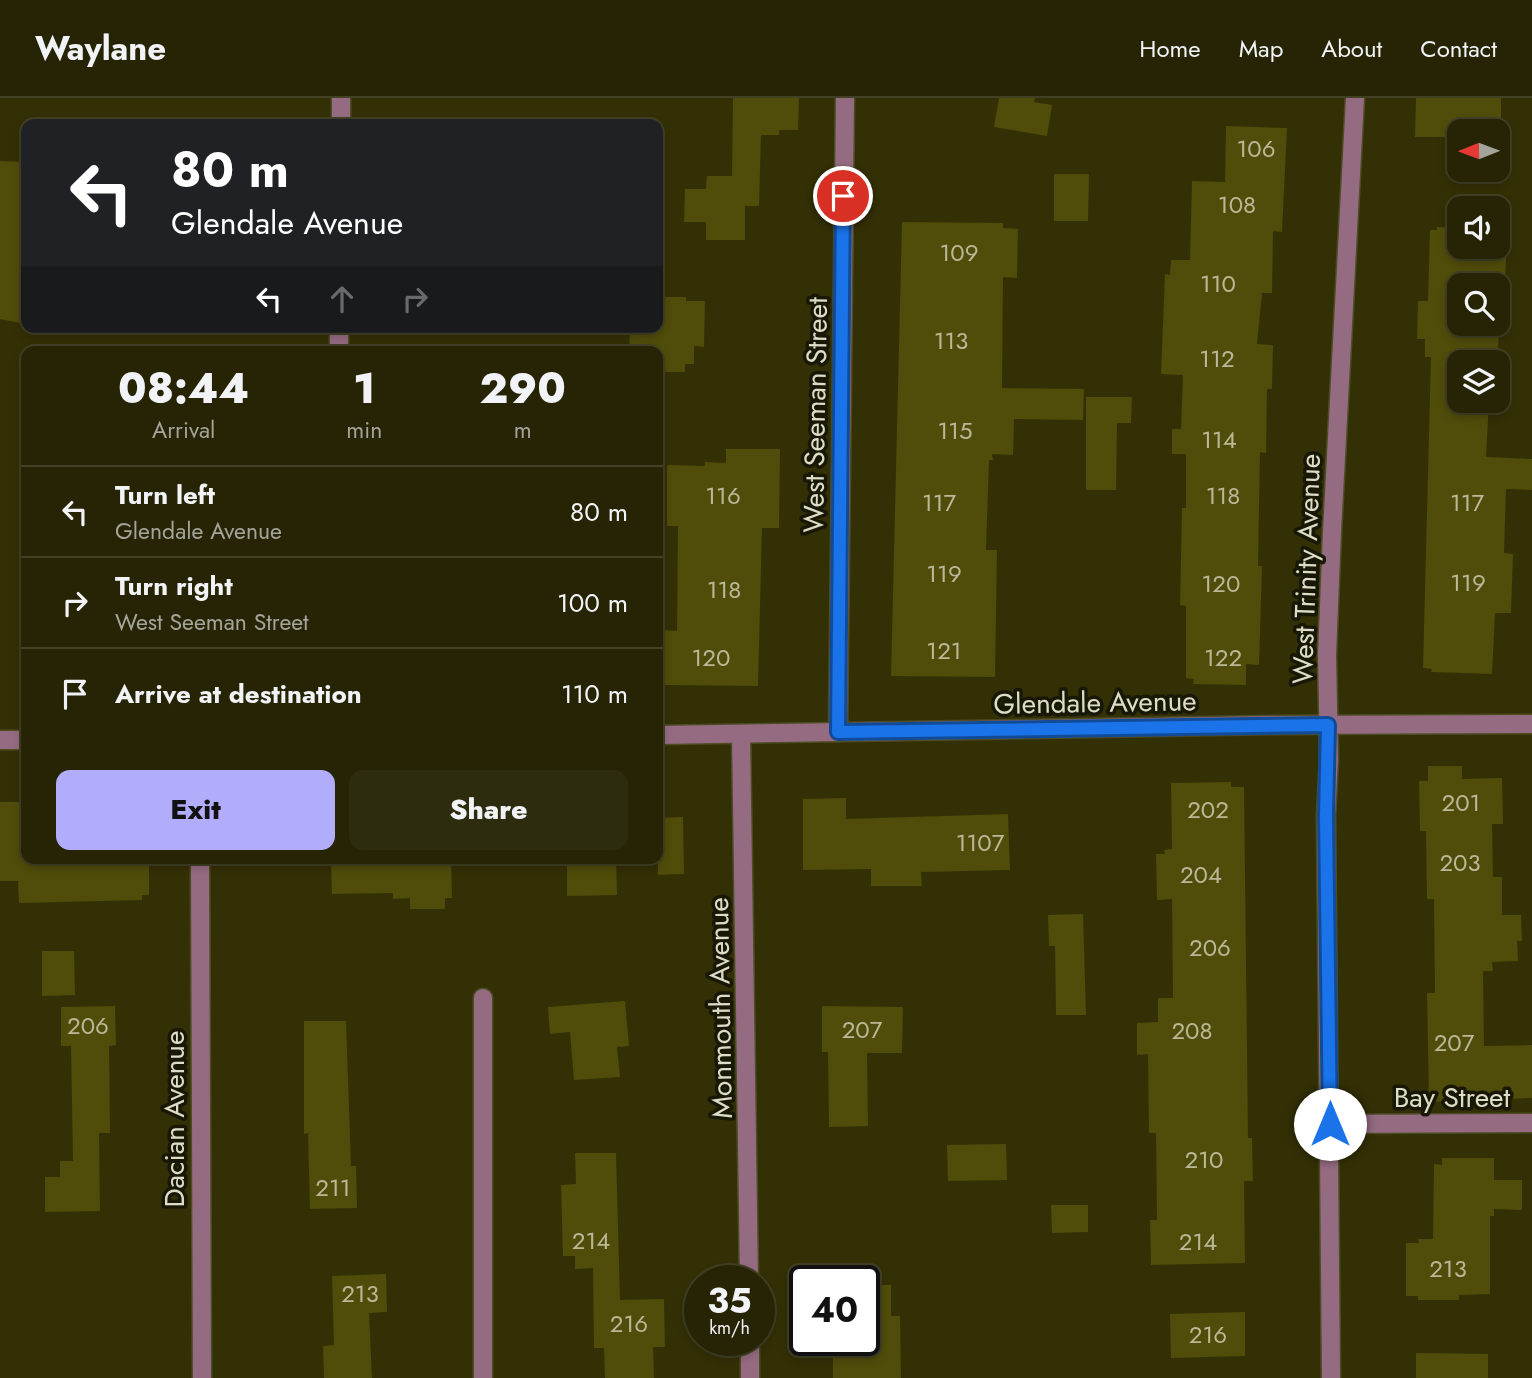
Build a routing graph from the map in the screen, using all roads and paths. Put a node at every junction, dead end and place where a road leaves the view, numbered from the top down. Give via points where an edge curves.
1 (341, 98) edge
2 (845, 98) edge
3 (1355, 98) edge
4 (341, 119) edge
5 (1532, 723) edge
6 (1328, 725) junction
7 (838, 732) junction
8 (741, 734) junction
9 (663, 735) edge
10 (0, 740) edge
11 (21, 740) edge
12 (200, 864) edge
13 (483, 998) dead end
14 (1532, 1123) edge
15 (1330, 1124) junction
16 (749, 1265) edge
17 (750, 1356) edge
18 (202, 1378) edge
19 (483, 1378) edge
20 (750, 1378) edge
21 (1331, 1378) edge

1 - 4 street
2 - 7 street, West Seeman Street
3 - 6 street, West Trinity Avenue via 1332,532
5 - 6 street, Glendale Avenue
6 - 7 street, Glendale Avenue
6 - 15 street, West Trinity Avenue
7 - 8 street, Glendale Avenue
8 - 9 street, Glendale Avenue
8 - 16 street, Monmouth Avenue
10 - 11 street
12 - 18 street, Dacian Avenue
13 - 19 street
14 - 15 street, Bay Street
15 - 21 street, West Trinity Avenue
17 - 20 street

